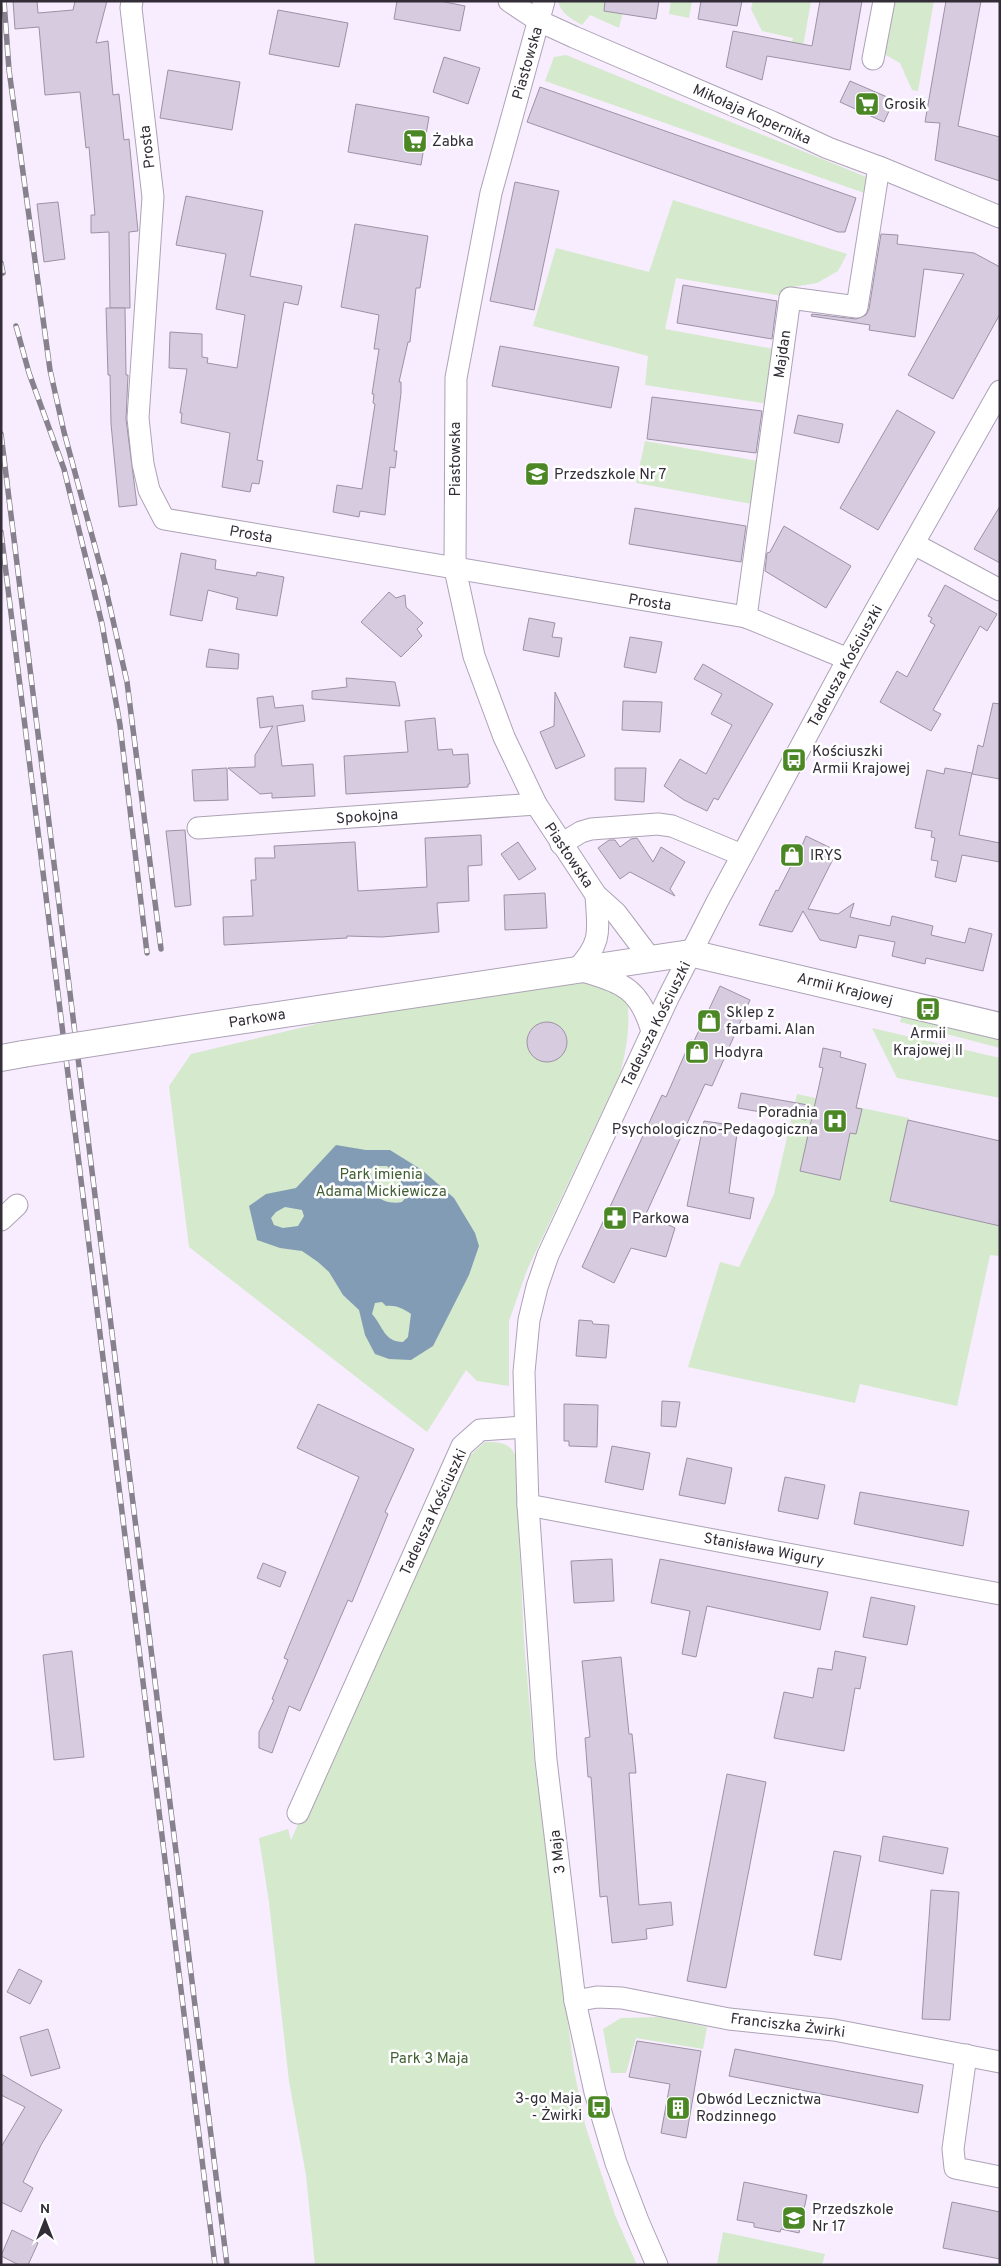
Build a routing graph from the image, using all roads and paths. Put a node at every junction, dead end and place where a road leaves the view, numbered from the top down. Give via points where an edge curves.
1 (132, 1) edge
2 (509, 1) edge
3 (884, 1) edge
4 (542, 11) edge
5 (873, 59) dead end
6 (879, 167) junction
7 (1000, 217) edge
8 (1000, 392) edge
9 (914, 544) junction
10 (454, 569) junction
11 (1000, 590) edge
12 (746, 617) junction
13 (848, 659) junction
14 (536, 804) junction
15 (198, 828) dead end
16 (561, 844) junction
17 (742, 855) junction
18 (596, 895) junction
19 (690, 953) junction
20 (650, 958) junction
21 (577, 969) junction
22 (1000, 1026) edge
23 (652, 1031) junction
24 (12, 1056) edge
25 (17, 1205) dead end
26 (1, 1220) edge
27 (525, 1427) junction
28 (528, 1505) junction
29 (1000, 1594) edge
30 (298, 1813) dead end
31 (576, 2001) junction
32 (966, 2055) junction
33 (1000, 2062) edge
34 (1000, 2177) edge
35 (657, 2265) edge

1 - 10 street, Prosta via 153,197 138,418 149,490 164,519
2 - 4 street, Mikołaja Kopernika
3 - 5 street
4 - 6 street, Mikołaja Kopernika via 828,148
4 - 10 street, Piastowska via 491,194 456,378
6 - 7 street, Mikołaja Kopernika
6 - 12 street, Majdan via 857,307 790,298
8 - 9 street, Tadeusza Kościuszki
9 - 11 street
9 - 13 street, Tadeusza Kościuszki
10 - 12 street, Prosta
10 - 14 street, Piastowska via 474,656 504,737
12 - 13 street, Prosta
13 - 17 street, Tadeusza Kościuszki
14 - 15 street, Spokojna
14 - 16 street, Piastowska
16 - 17 street via 591,829 658,824 672,826
16 - 18 street, Piastowska
17 - 19 street, Tadeusza Kościuszki
18 - 20 street, Piastowska via 616,913
18 - 21 street, Piastowska via 596,943
19 - 20 street, Parkowa
19 - 22 street, Armii Krajowej
19 - 23 street, Tadeusza Kościuszki
20 - 21 street, Parkowa
21 - 23 street via 632,991 644,1008
21 - 24 street, Parkowa, bridge
23 - 27 street, Tadeusza Kościuszki via 548,1255 537,1287 525,1346
25 - 26 street
27 - 28 street, 3 Maja
27 - 30 street, Tadeusza Kościuszki via 480,1430 462,1446
28 - 29 street, Stanisława Wigury
28 - 31 street, 3 Maja via 546,1760
31 - 32 street, Franciszka Żwirki via 597,1997 622,1998 724,2018 834,2030
31 - 35 street, 3 Maja via 596,2092 616,2162
32 - 33 street, Franciszka Żwirki
32 - 34 street via 953,2149 955,2168

